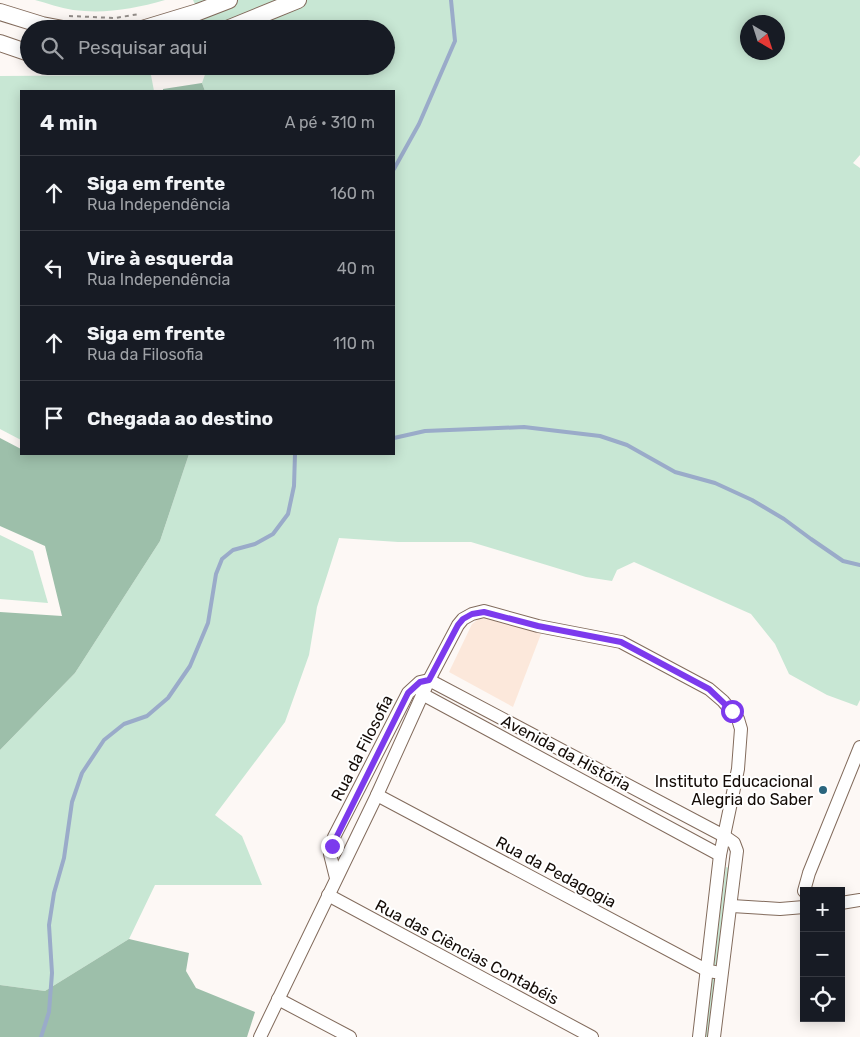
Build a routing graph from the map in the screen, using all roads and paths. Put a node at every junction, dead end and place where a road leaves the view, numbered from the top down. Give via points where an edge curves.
1 (229, 0) edge
2 (298, 0) edge
3 (0, 12) edge
4 (27, 20) edge
5 (90, 20) edge
6 (133, 20) edge
7 (148, 20) edge
8 (249, 20) edge
9 (0, 43) edge
10 (20, 50) edge
11 (0, 53) edge
12 (20, 53) edge
13 (429, 680) junction
14 (422, 694) junction
15 (860, 747) edge
16 (377, 794) junction
17 (724, 836) junction
18 (720, 855) junction
19 (336, 878) junction
20 (805, 887) edge
21 (328, 895) junction
22 (860, 900) edge
23 (845, 902) edge
24 (732, 906) junction
25 (800, 907) edge
26 (708, 971) junction
27 (722, 974) junction
28 (278, 999) junction
29 (260, 1037) edge
30 (350, 1037) edge
31 (592, 1037) edge
32 (699, 1037) edge
33 (714, 1037) edge

1 - 7 main road via 198,12
2 - 8 main road
3 - 4 main road
5 - 6 path
9 - 10 main road
11 - 12 street
13 - 14 street, Rua da Filosofia
13 - 17 street, Avenida da História
13 - 17 street via 458,625 472,614 484,612 621,642 666,664 709,689 740,723 738,769
13 - 19 street, Rua da Filosofia via 420,682 408,693 334,838 330,854
14 - 16 street, Rua da Filosofia
14 - 18 street, Avenida da História
15 - 20 street
16 - 19 street, Rua da Filosofia
16 - 26 street, Rua da Pedagogia
17 - 18 street
17 - 24 street, Avenida da História via 734,842 737,851
18 - 26 street
19 - 21 street, Rua da Filosofia
21 - 28 street, Rua da Filosofia
21 - 31 street, Rua das Ciências Contabéis
22 - 23 street
24 - 25 street
24 - 27 street, Avenida da História
26 - 27 street, Rua da Pedagogia
26 - 32 street
27 - 33 street, Avenida da História
28 - 29 street, Rua da Filosofia
28 - 30 street

